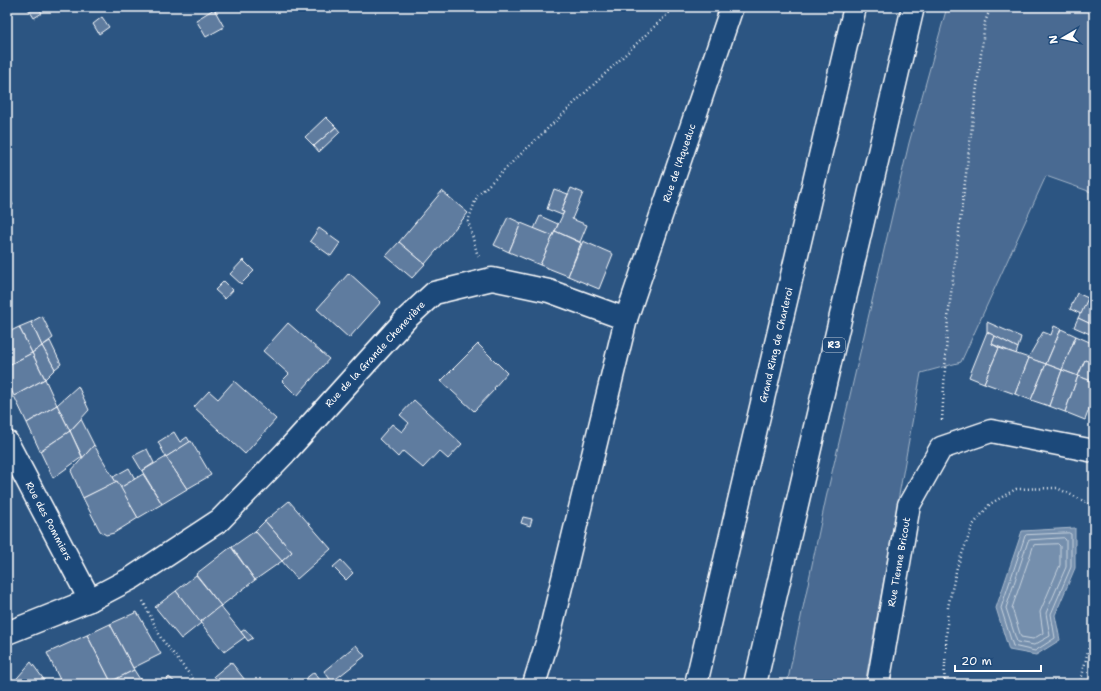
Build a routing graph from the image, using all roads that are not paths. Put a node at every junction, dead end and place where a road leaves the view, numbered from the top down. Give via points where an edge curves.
1 (732, 7) edge
2 (855, 7) edge
3 (913, 7) edge
4 (626, 319) junction
5 (7, 442) edge
6 (1094, 451) edge
7 (90, 600) junction
8 (7, 633) edge
9 (534, 684) edge
10 (696, 684) edge
11 (755, 684) edge
12 (878, 684) edge

1 - 4 main road, Rue de l'Aqueduc
2 - 10 main road, Grand Ring de Charleroi
3 - 11 main road, R3
4 - 7 main road, Rue de la Grande Chenevière via 549,291 492,279 434,293 406,318 285,453 220,520 132,578
4 - 9 main road via 549,636
5 - 7 main road, Rue des Pommiers
6 - 12 main road, Rue Tienne Bricout via 991,431 941,448 909,505
7 - 8 main road, Rue de la Grande Chenevière

